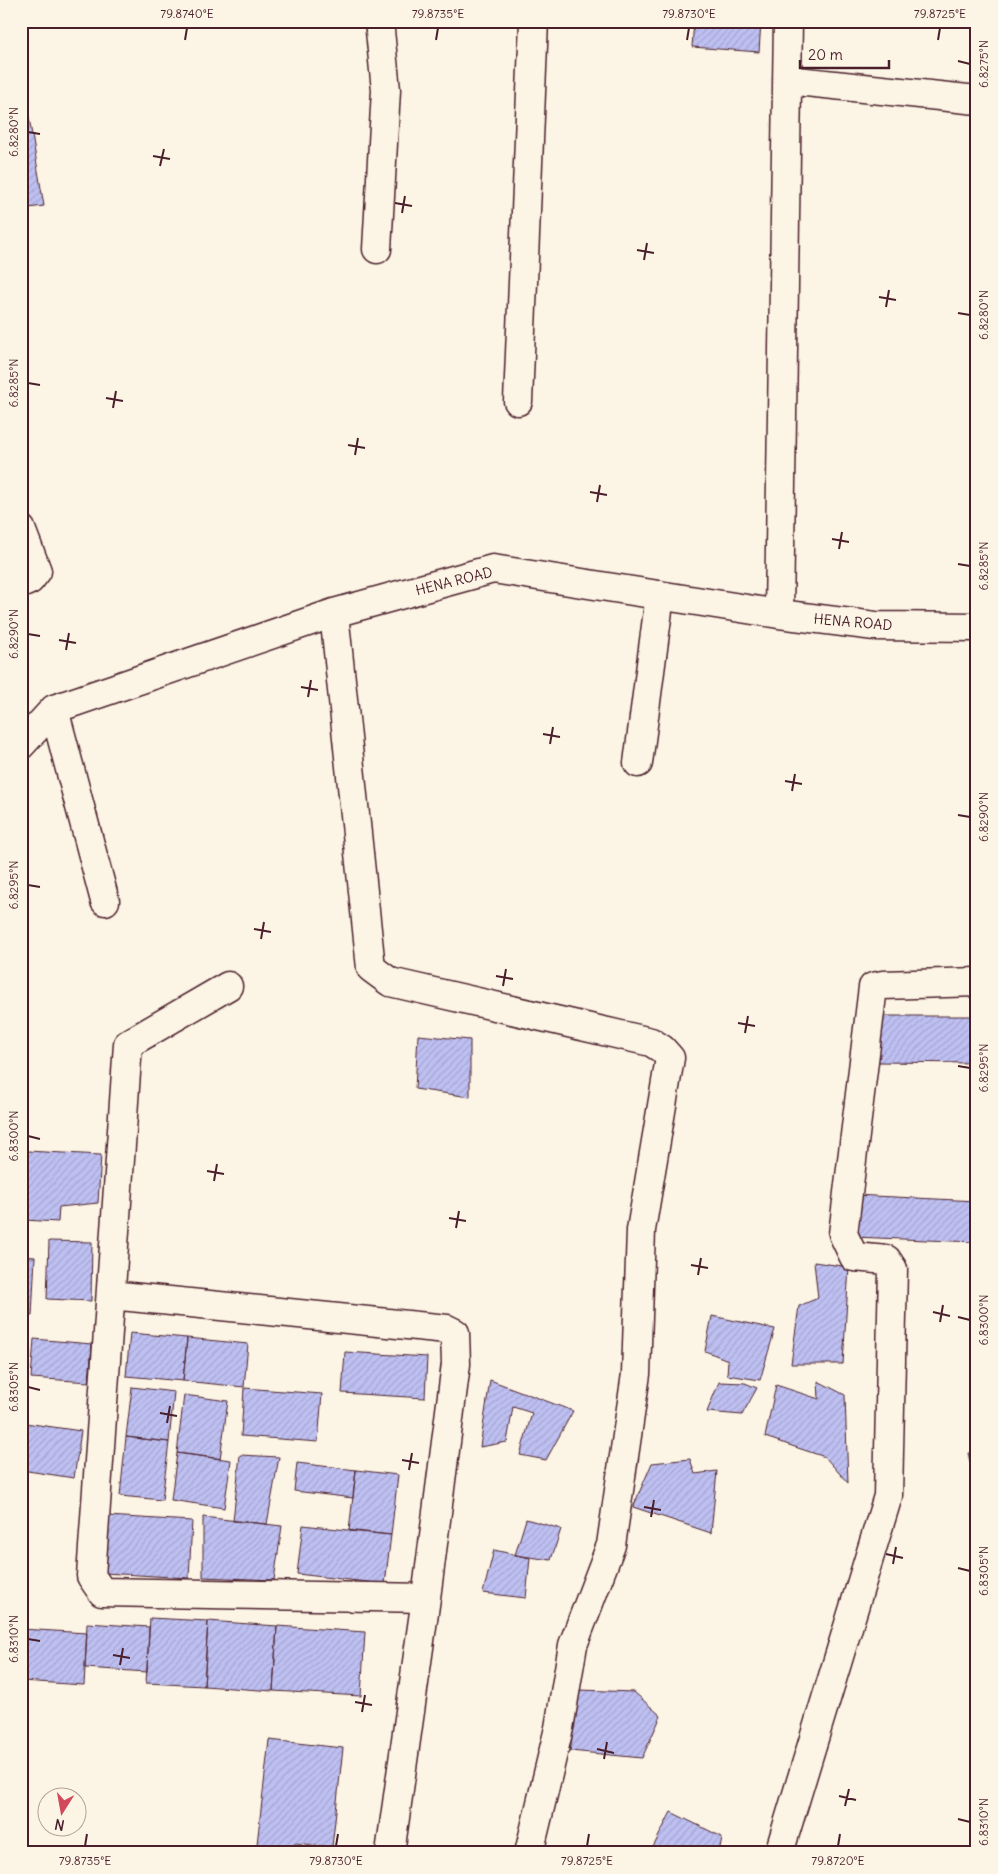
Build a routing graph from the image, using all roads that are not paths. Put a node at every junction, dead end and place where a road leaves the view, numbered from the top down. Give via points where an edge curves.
1 (379, 21) edge
2 (534, 21) edge
3 (788, 21) edge
4 (787, 80) junction
5 (977, 100) edge
6 (378, 249) dead end
7 (518, 401) dead end
8 (21, 529) edge
9 (21, 584) edge
10 (660, 595) junction
11 (334, 613) junction
12 (779, 614) junction
13 (977, 626) edge
14 (54, 709) junction
15 (21, 745) edge
16 (638, 763) dead end
17 (105, 901) dead end
18 (977, 982) edge
19 (228, 986) dead end
20 (112, 1295) junction
21 (426, 1598) junction
22 (390, 1853) edge
23 (529, 1853) edge
24 (779, 1853) edge

1 - 6 street via 386,90
2 - 7 street
3 - 4 street
4 - 5 street
4 - 12 street
8 - 9 street via 37,571 30,580
10 - 11 street, HENA ROAD via 493,569
10 - 12 street, HENA ROAD
10 - 16 street
11 - 14 street, HENA ROAD
11 - 23 street via 371,968 390,982 651,1042 670,1058 641,1230 636,1374 610,1545 573,1645 559,1728
12 - 13 street, HENA ROAD via 875,626
14 - 15 street, HENA ROAD
14 - 17 street
18 - 24 street via 883,984 873,987 843,1234 854,1257 887,1260 893,1269 888,1496
19 - 20 street via 128,1044
20 - 21 street via 447,1329 455,1333 456,1364
20 - 21 street via 91,1576 102,1592
21 - 22 street

